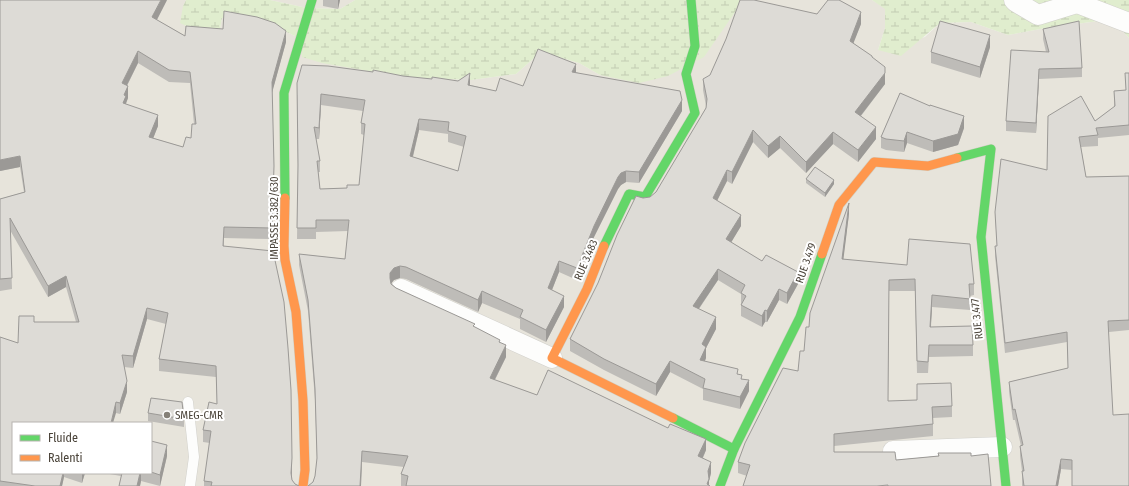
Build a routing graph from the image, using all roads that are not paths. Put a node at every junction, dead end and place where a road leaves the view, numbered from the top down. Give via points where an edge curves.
1 (312, 0) edge
2 (691, 0) edge
3 (1014, 0) edge
4 (1129, 23) edge
5 (991, 149) joint
6 (401, 289) edge
7 (552, 358) junction
8 (188, 402) dead end
9 (1002, 447) junction
10 (734, 449) junction
11 (893, 451) edge
12 (190, 486) edge
13 (303, 486) edge
14 (720, 486) edge
15 (1006, 486) edge

1 - 13 street, IMPASSE 3.382/630 via 284,93 284,246 296,312 300,358 305,470
2 - 7 street, RUE 3.483 via 695,46 686,74 695,113 645,197 629,194 587,289
3 - 4 street via 1038,15 1077,3
5 - 9 street, RUE 3.477 via 981,237
5 - 10 street, RUE 3.479 via 928,166 874,162 839,204 800,317
6 - 7 street
7 - 10 street
8 - 12 lane via 194,457
9 - 11 street
9 - 15 street, RUE 3.477
10 - 14 street, RUE 3.479

